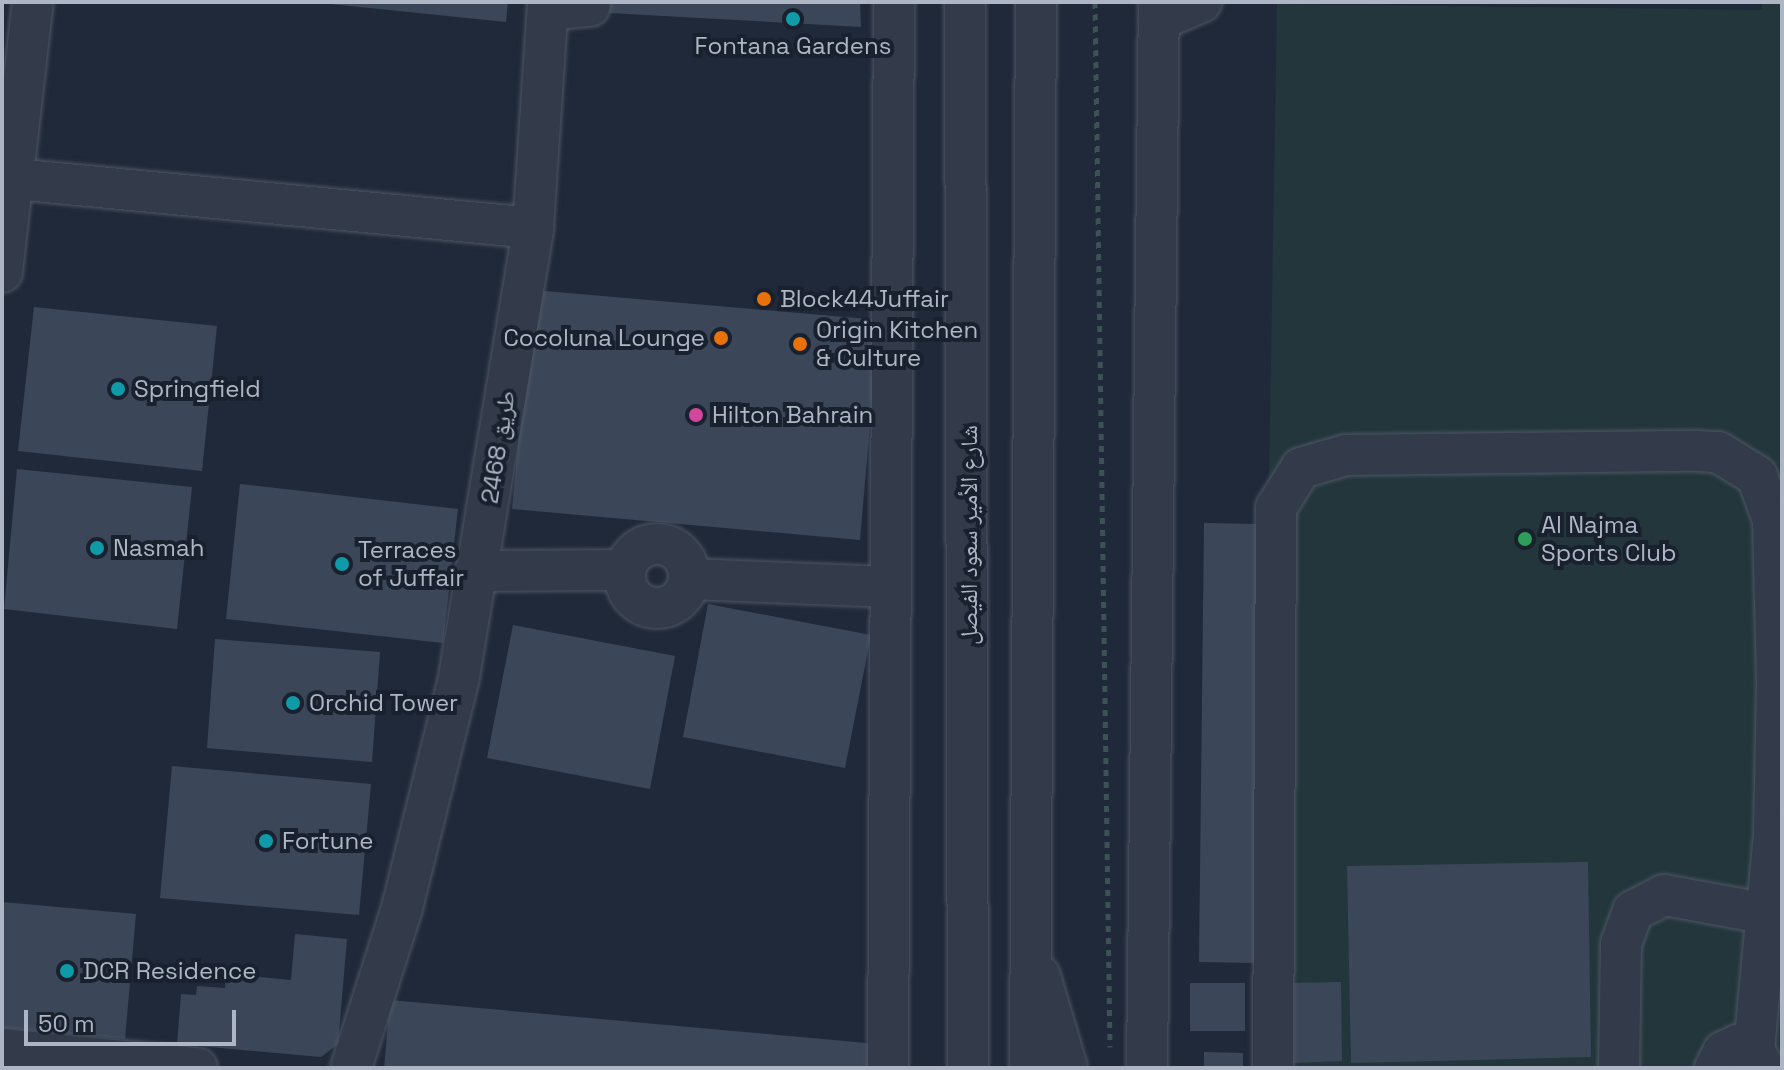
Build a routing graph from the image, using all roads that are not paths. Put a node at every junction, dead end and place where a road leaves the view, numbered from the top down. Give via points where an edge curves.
1 (33, 2) edge
2 (894, 2) edge
3 (965, 2) edge
4 (1036, 2) edge
5 (1201, 2) edge
6 (548, 6) edge
7 (590, 6) dead end
8 (1159, 11) edge
9 (6, 223) edge
10 (533, 228) junction
11 (1775, 488) edge
12 (475, 571) junction
13 (888, 587) junction
14 (1769, 914) junction
15 (1032, 956) junction
16 (2, 1049) edge
17 (1759, 1059) edge
18 (197, 1068) edge
19 (351, 1068) edge
20 (888, 1068) edge
21 (968, 1068) edge
22 (1030, 1068) edge
23 (1067, 1068) edge
24 (1147, 1068) edge
25 (1273, 1068) edge
26 (1619, 1068) edge
27 (1715, 1068) edge

1 - 9 street
2 - 13 street
3 - 21 street, شارع الأمير سعود الفيصل
4 - 15 street
5 - 8 street
6 - 7 street
6 - 10 street, طريق 2468
8 - 24 street
9 - 10 street
10 - 12 street, طريق 2468
11 - 14 street via 1777,680
11 - 25 street via 1740,461 1696,451 1330,456 1290,479 1275,524
12 - 13 street via 625,570 629,592 657,608 678,601 690,579
12 - 19 street, طريق 2468 via 435,787
13 - 20 street
14 - 17 street
14 - 26 street via 1664,895 1633,911 1621,944
15 - 22 street
15 - 23 street
16 - 18 street
17 - 27 street via 1730,1047

